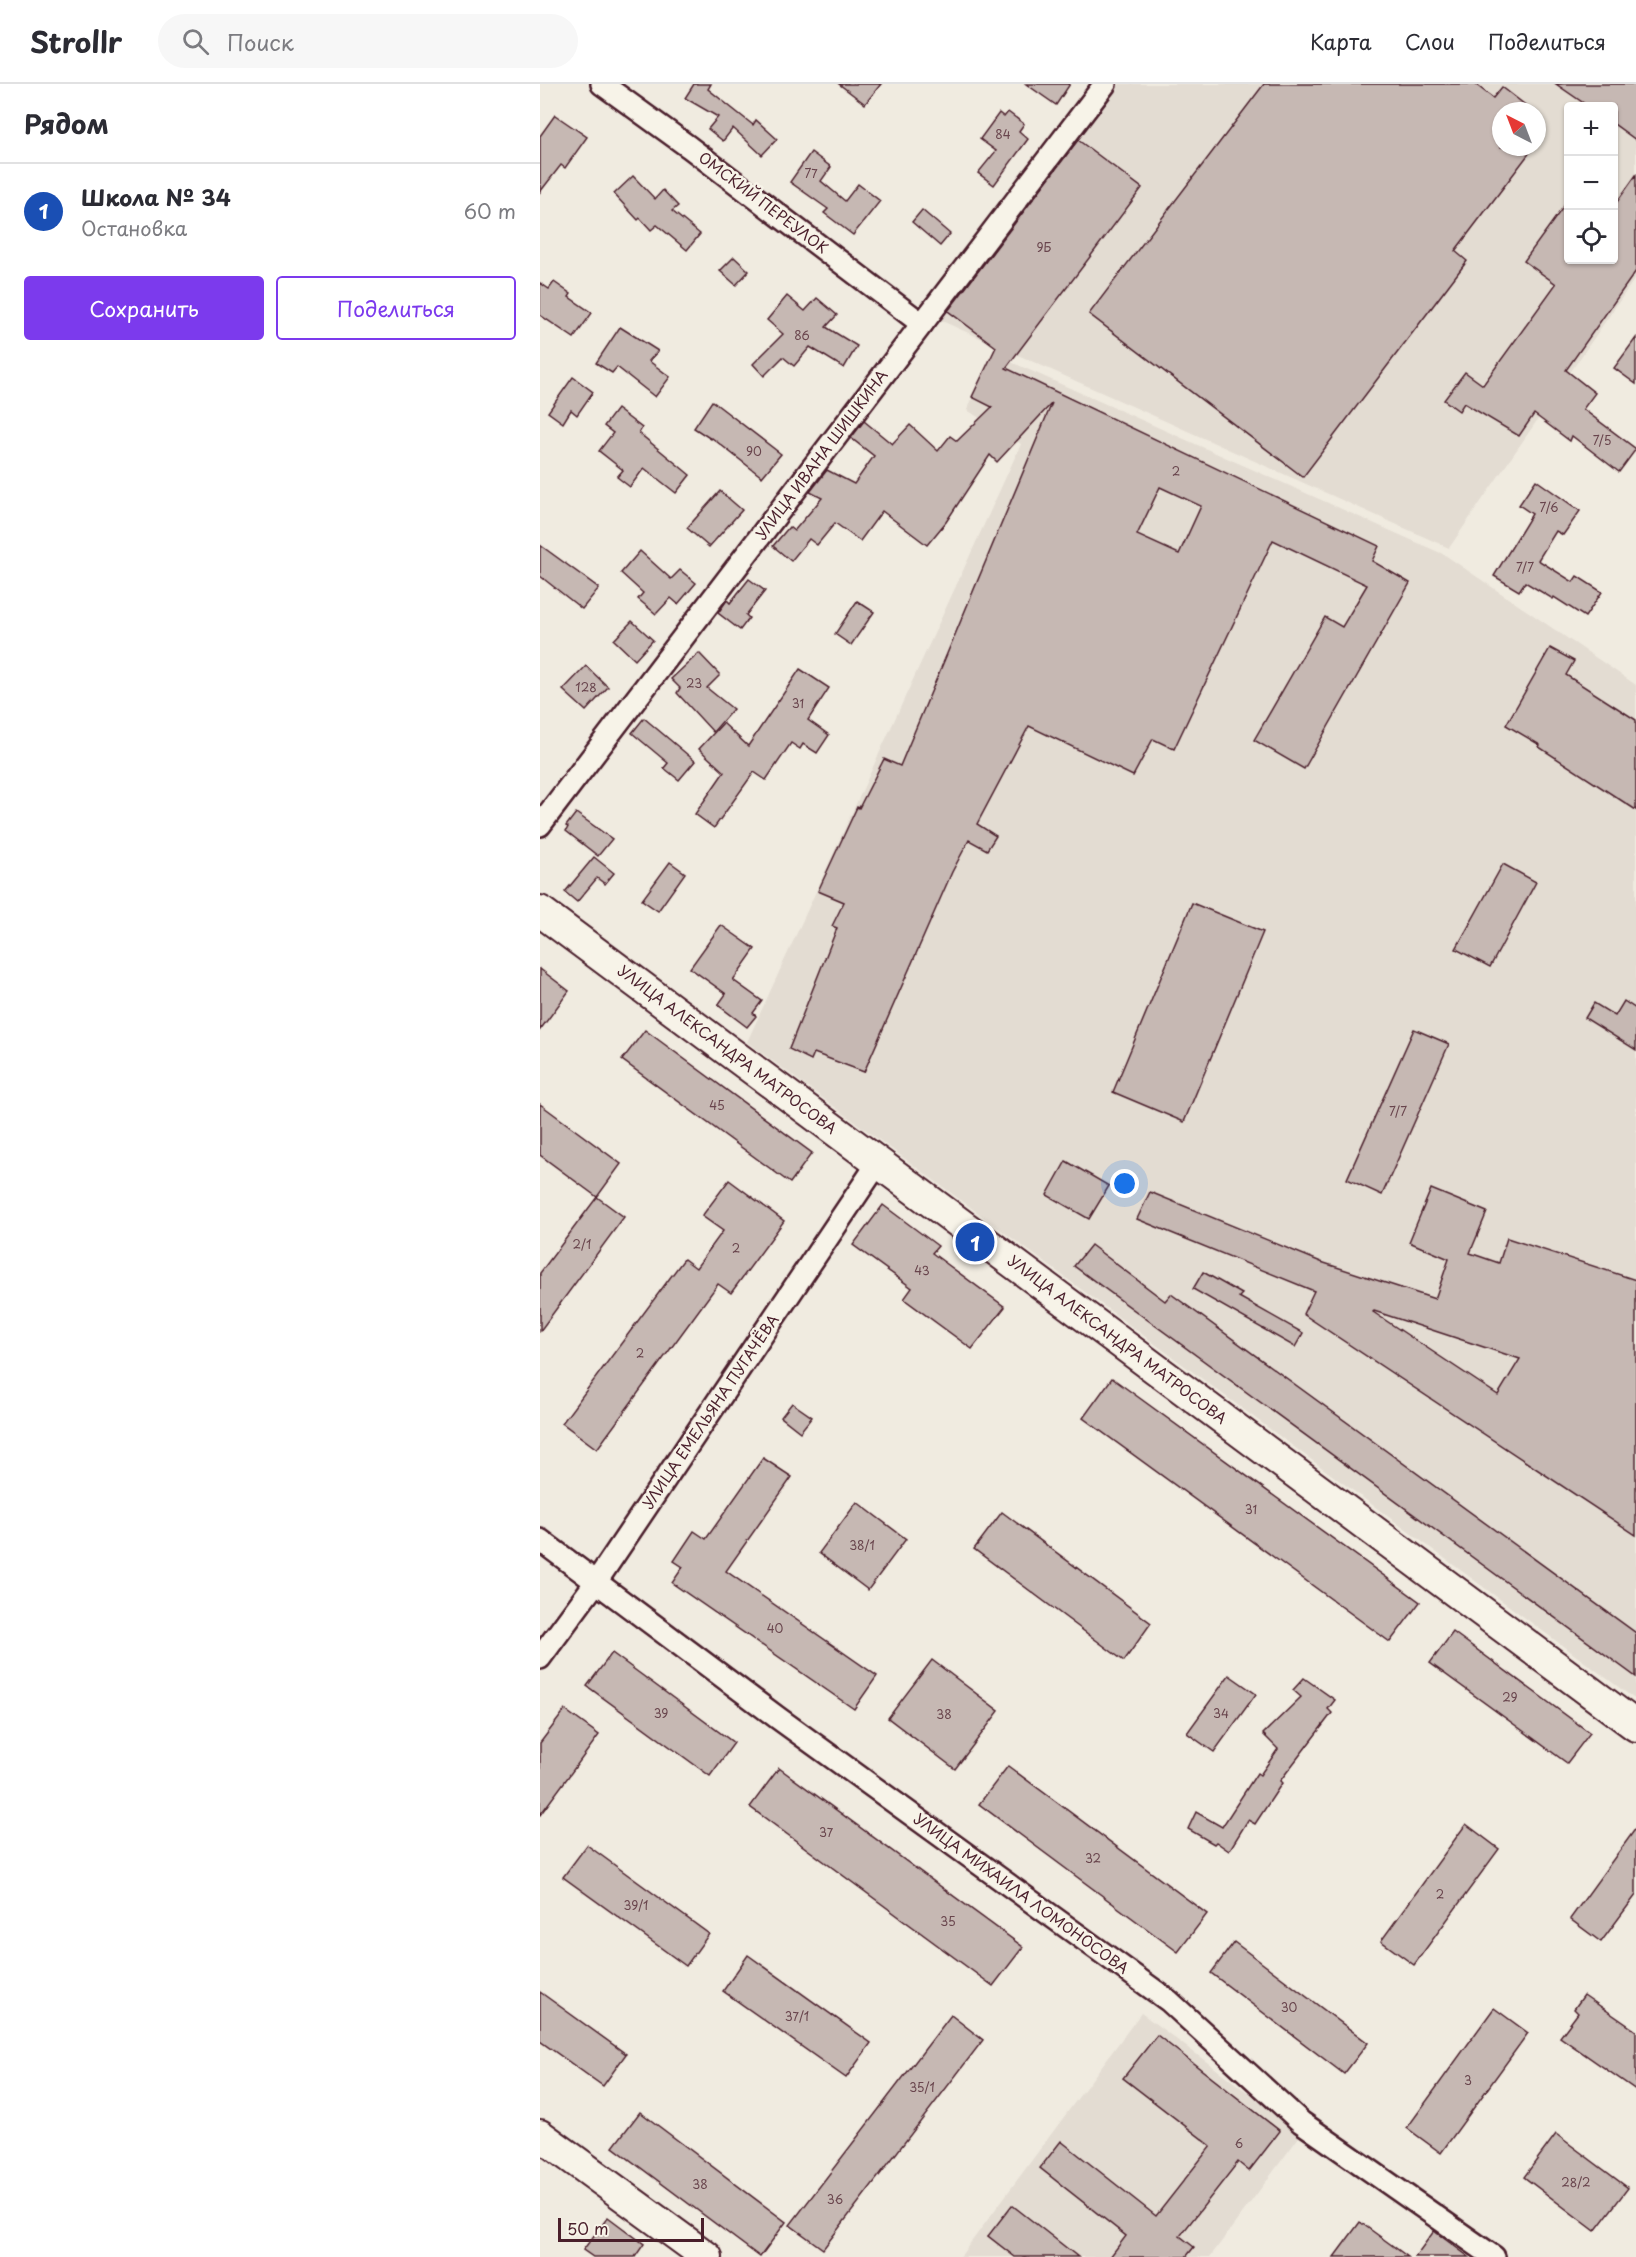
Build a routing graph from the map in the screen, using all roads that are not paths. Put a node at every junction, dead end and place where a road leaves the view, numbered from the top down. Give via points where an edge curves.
1 (602, 84) edge
2 (1105, 84) edge
3 (922, 324) junction
4 (540, 825) edge
5 (540, 911) edge
6 (878, 1163) junction
7 (540, 1540) edge
8 (596, 1582) junction
9 (540, 1658) edge
10 (1636, 1726) edge
11 (540, 2135) edge
12 (707, 2257) edge
13 (1494, 2257) edge

1 - 3 street, ОМСКИЙ ПЕРЕУЛОК
2 - 3 street, УЛИЦА ИВАНА ШИШКИНА
3 - 4 street, УЛИЦА ИВАНА ШИШКИНА
5 - 6 street, УЛИЦА АЛЕКСАНДРА МАТРОСОВА
6 - 8 street, УЛИЦА ЕМЕЛЬЯНА ПУГАЧЁВА
6 - 10 street, УЛИЦА АЛЕКСАНДРА МАТРОСОВА
7 - 8 street, УЛИЦА МИХАИЛА ЛОМОНОСОВА
8 - 9 street, УЛИЦА ЕМЕЛЬЯНА ПУГАЧЁВА
8 - 13 street, УЛИЦА МИХАИЛА ЛОМОНОСОВА via 1170,2001 1301,2122
11 - 12 street

